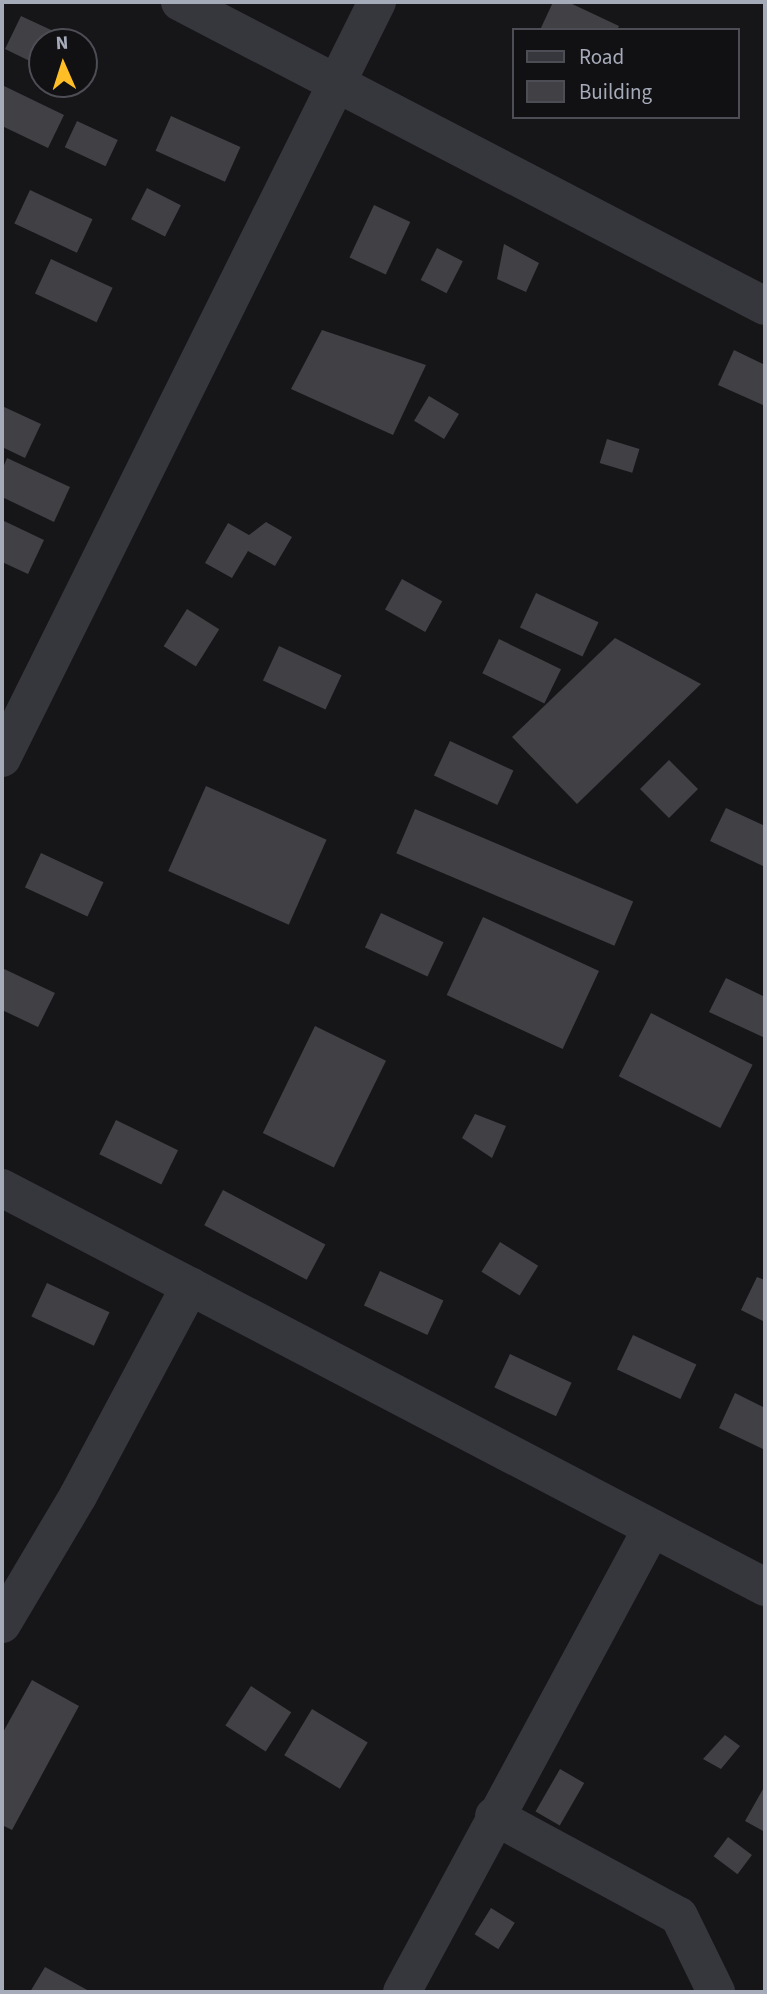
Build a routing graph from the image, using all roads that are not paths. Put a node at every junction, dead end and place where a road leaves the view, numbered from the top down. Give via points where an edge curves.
1 (180, 2) edge
2 (377, 2) edge
3 (340, 82) junction
4 (765, 306) edge
5 (2, 758) edge
6 (2, 1188) edge
7 (190, 1286) junction
8 (652, 1528) junction
9 (765, 1587) edge
10 (2, 1624) edge
11 (494, 1816) junction
12 (402, 1992) edge
13 (716, 1992) edge

1 - 3 street
2 - 3 street
3 - 4 street
3 - 5 street
6 - 7 street
7 - 8 street
7 - 10 street via 78,1496
8 - 9 street
8 - 11 street
11 - 12 street
11 - 13 street via 679,1916

